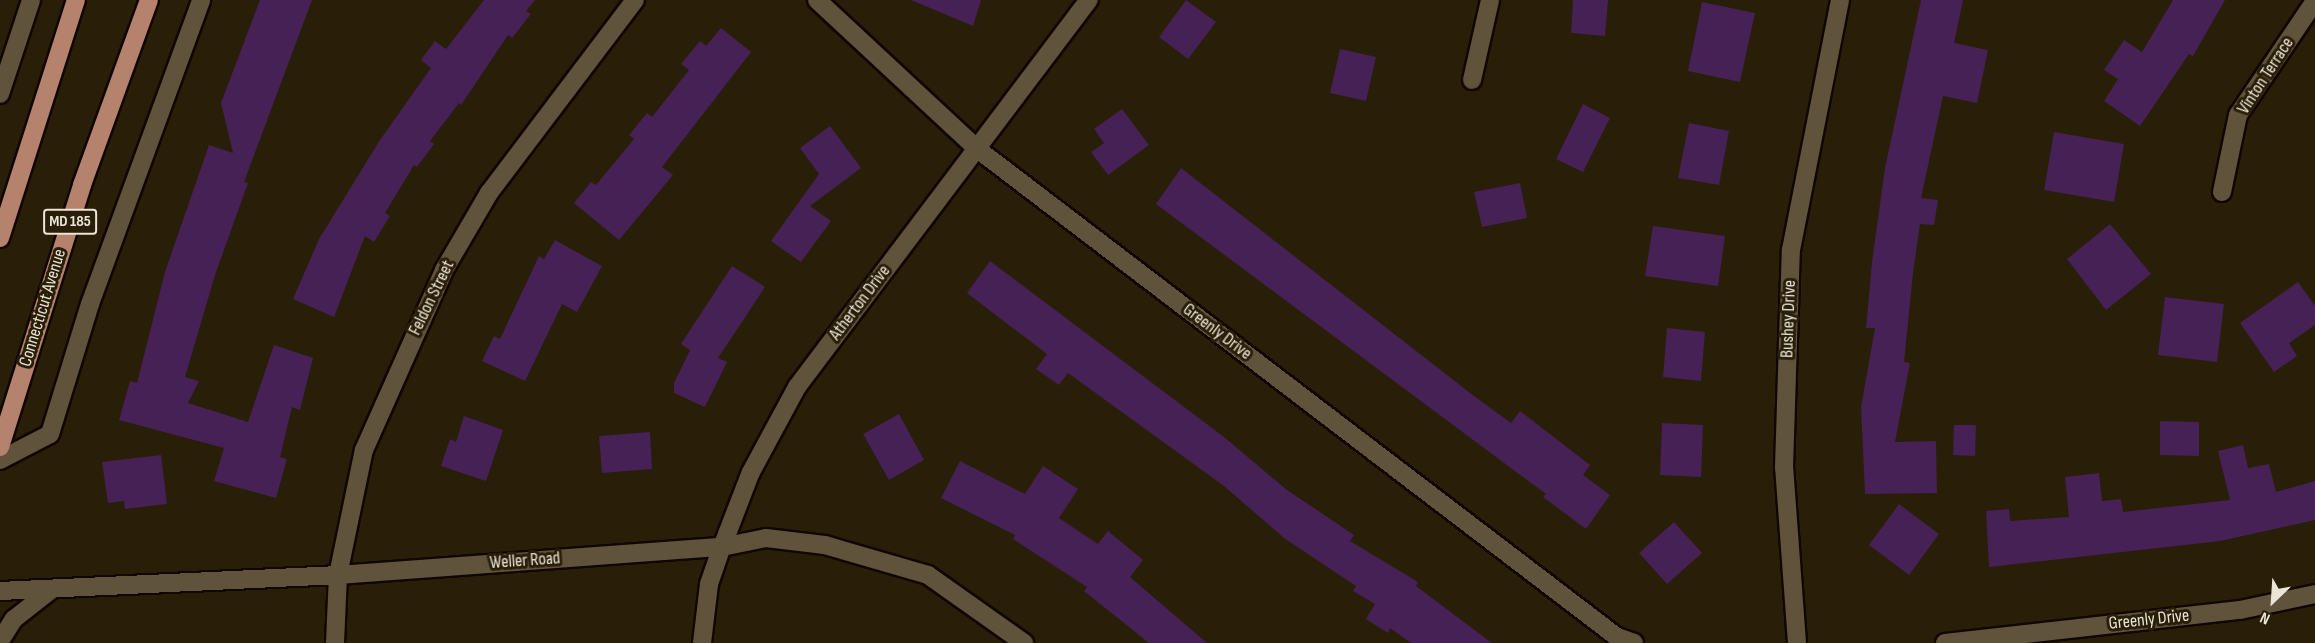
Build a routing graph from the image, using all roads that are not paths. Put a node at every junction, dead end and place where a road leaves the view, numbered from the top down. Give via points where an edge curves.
1 (31, 0) edge
2 (76, 0) edge
3 (149, 0) edge
4 (201, 0) edge
5 (635, 0) edge
6 (817, 0) edge
7 (1089, 0) edge
8 (1490, 0) edge
9 (1840, 0) edge
10 (2315, 1) edge
11 (1472, 81) dead end
12 (0, 94) edge
13 (976, 148) junction
14 (2222, 192) dead end
15 (0, 238) edge
16 (0, 447) edge
17 (0, 460) edge
18 (722, 547) junction
19 (338, 575) junction
20 (51, 590) junction
21 (0, 591) edge
22 (2315, 594) edge
23 (2060, 637) edge
24 (0, 641) edge
25 (335, 643) edge
26 (702, 643) edge
27 (1024, 643) edge
28 (1634, 643) edge
29 (1797, 643) edge
30 (1946, 643) edge

1 - 12 street
2 - 15 main road
3 - 16 main road, Connecticut Avenue / MD 185 via 82,185
4 - 17 street via 90,304 50,434
5 - 19 street, Feldon Street via 489,193 444,270 364,450
6 - 13 street, Greenly Drive
7 - 13 street, Atherton Drive
8 - 11 street
9 - 29 street, Bushey Drive via 1791,250 1784,468
10 - 14 street, Vinton Terrace via 2238,116
13 - 18 street, Atherton Drive via 797,387 751,472
13 - 28 street, Greenly Drive via 1617,637
18 - 19 street, Weller Road
18 - 26 street, Atherton Drive via 709,584
18 - 27 street, Weller Road via 766,538 825,544 927,575
19 - 20 street, Weller Road
19 - 25 street, Feldon Street
20 - 21 street, Weller Road
20 - 24 street via 14,619
22 - 23 street, Greenly Drive via 2240,610
23 - 30 street, Greenly Drive

